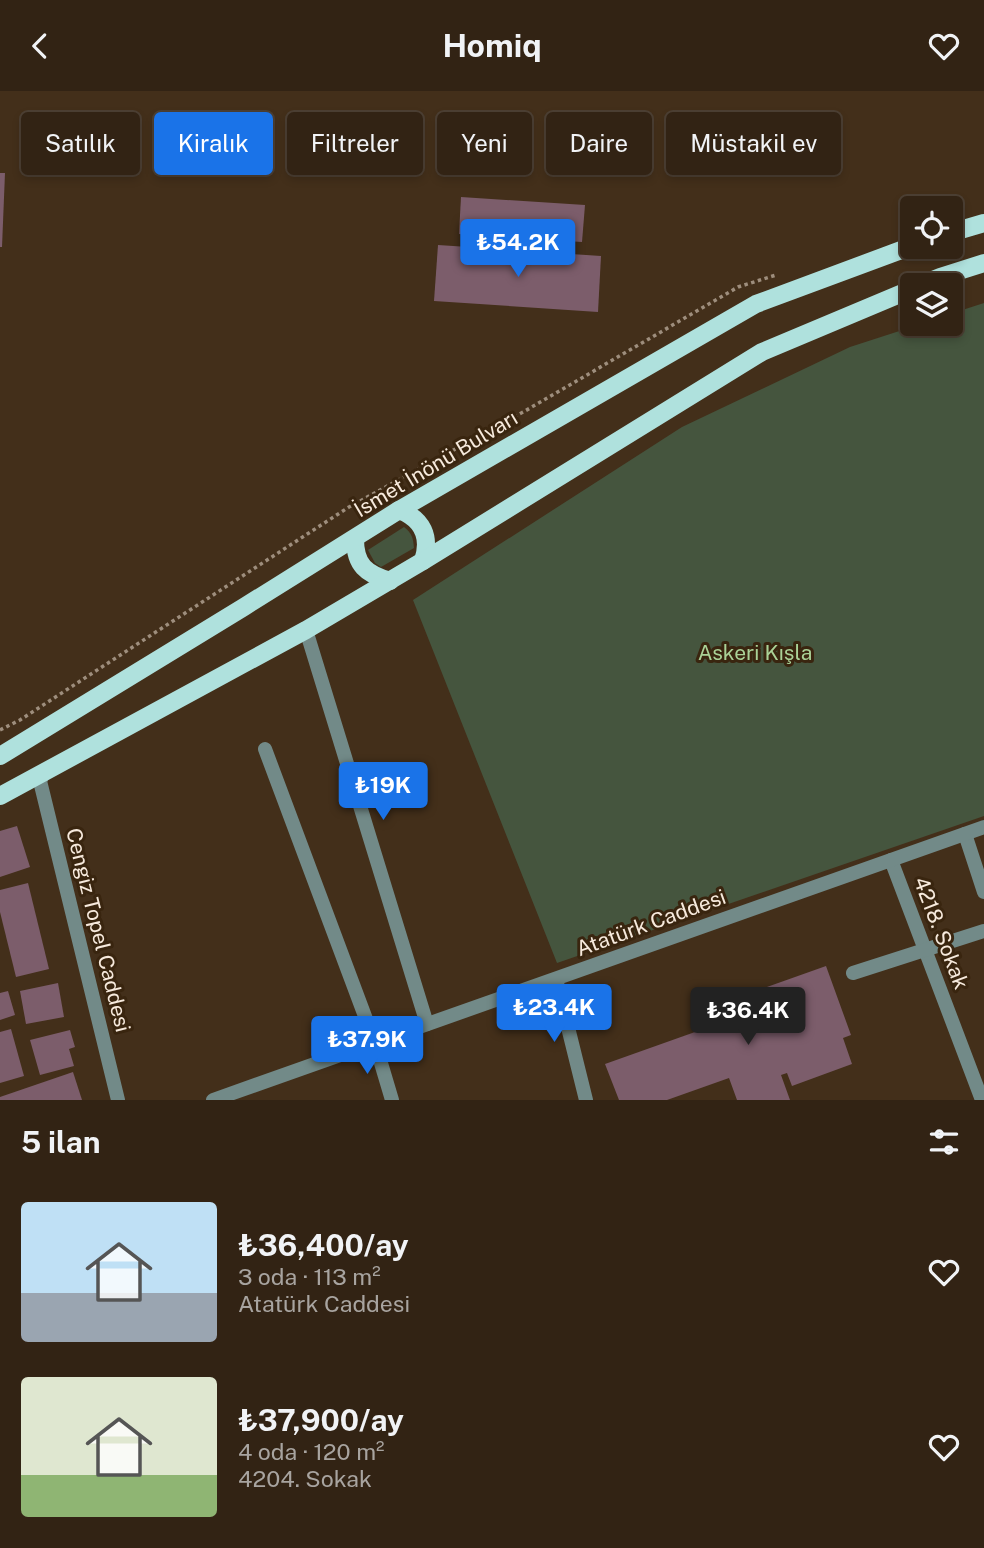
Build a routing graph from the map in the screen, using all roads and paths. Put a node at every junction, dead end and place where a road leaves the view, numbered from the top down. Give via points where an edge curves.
1 (984, 223) edge
2 (963, 229) edge
3 (900, 251) edge
4 (984, 263) edge
5 (953, 273) edge
6 (900, 294) edge
7 (399, 510) junction
8 (355, 539) junction
9 (423, 561) junction
10 (390, 581) junction
11 (306, 630) junction
12 (265, 749) dead end
13 (0, 757) edge
14 (45, 770) junction
15 (0, 796) edge
16 (984, 827) edge
17 (965, 834) junction
18 (891, 860) junction
19 (984, 892) edge
20 (984, 931) edge
21 (925, 951) junction
22 (853, 973) dead end
23 (556, 979) junction
24 (427, 1024) junction
25 (375, 1043) junction
26 (250, 1094) edge
27 (118, 1100) edge
28 (213, 1100) edge
29 (392, 1100) edge
30 (586, 1100) edge
31 (982, 1100) edge

1 - 2 main road
3 - 7 main road, İsmet İnönü Bulvarı via 756,305
4 - 5 main road
6 - 9 main road via 762,352
7 - 8 main road, İsmet İnönü Bulvarı
7 - 9 main road via 424,530
8 - 10 main road via 365,570
8 - 13 main road, İsmet İnönü Bulvarı
9 - 10 main road
10 - 11 main road
11 - 14 main road
11 - 24 street
12 - 25 street
14 - 15 main road
14 - 27 street, Cengiz Topel Caddesi via 40,781
16 - 17 street, Atatürk Caddesi
17 - 18 street, Atatürk Caddesi
17 - 19 street
18 - 21 street, 4218. Sokak
18 - 23 street, Atatürk Caddesi
20 - 21 street
21 - 22 street
21 - 31 street, 4218. Sokak
23 - 24 street, Atatürk Caddesi
23 - 30 street
24 - 25 street, Atatürk Caddesi
25 - 26 street, Atatürk Caddesi
25 - 29 street
26 - 28 street, Atatürk Caddesi

